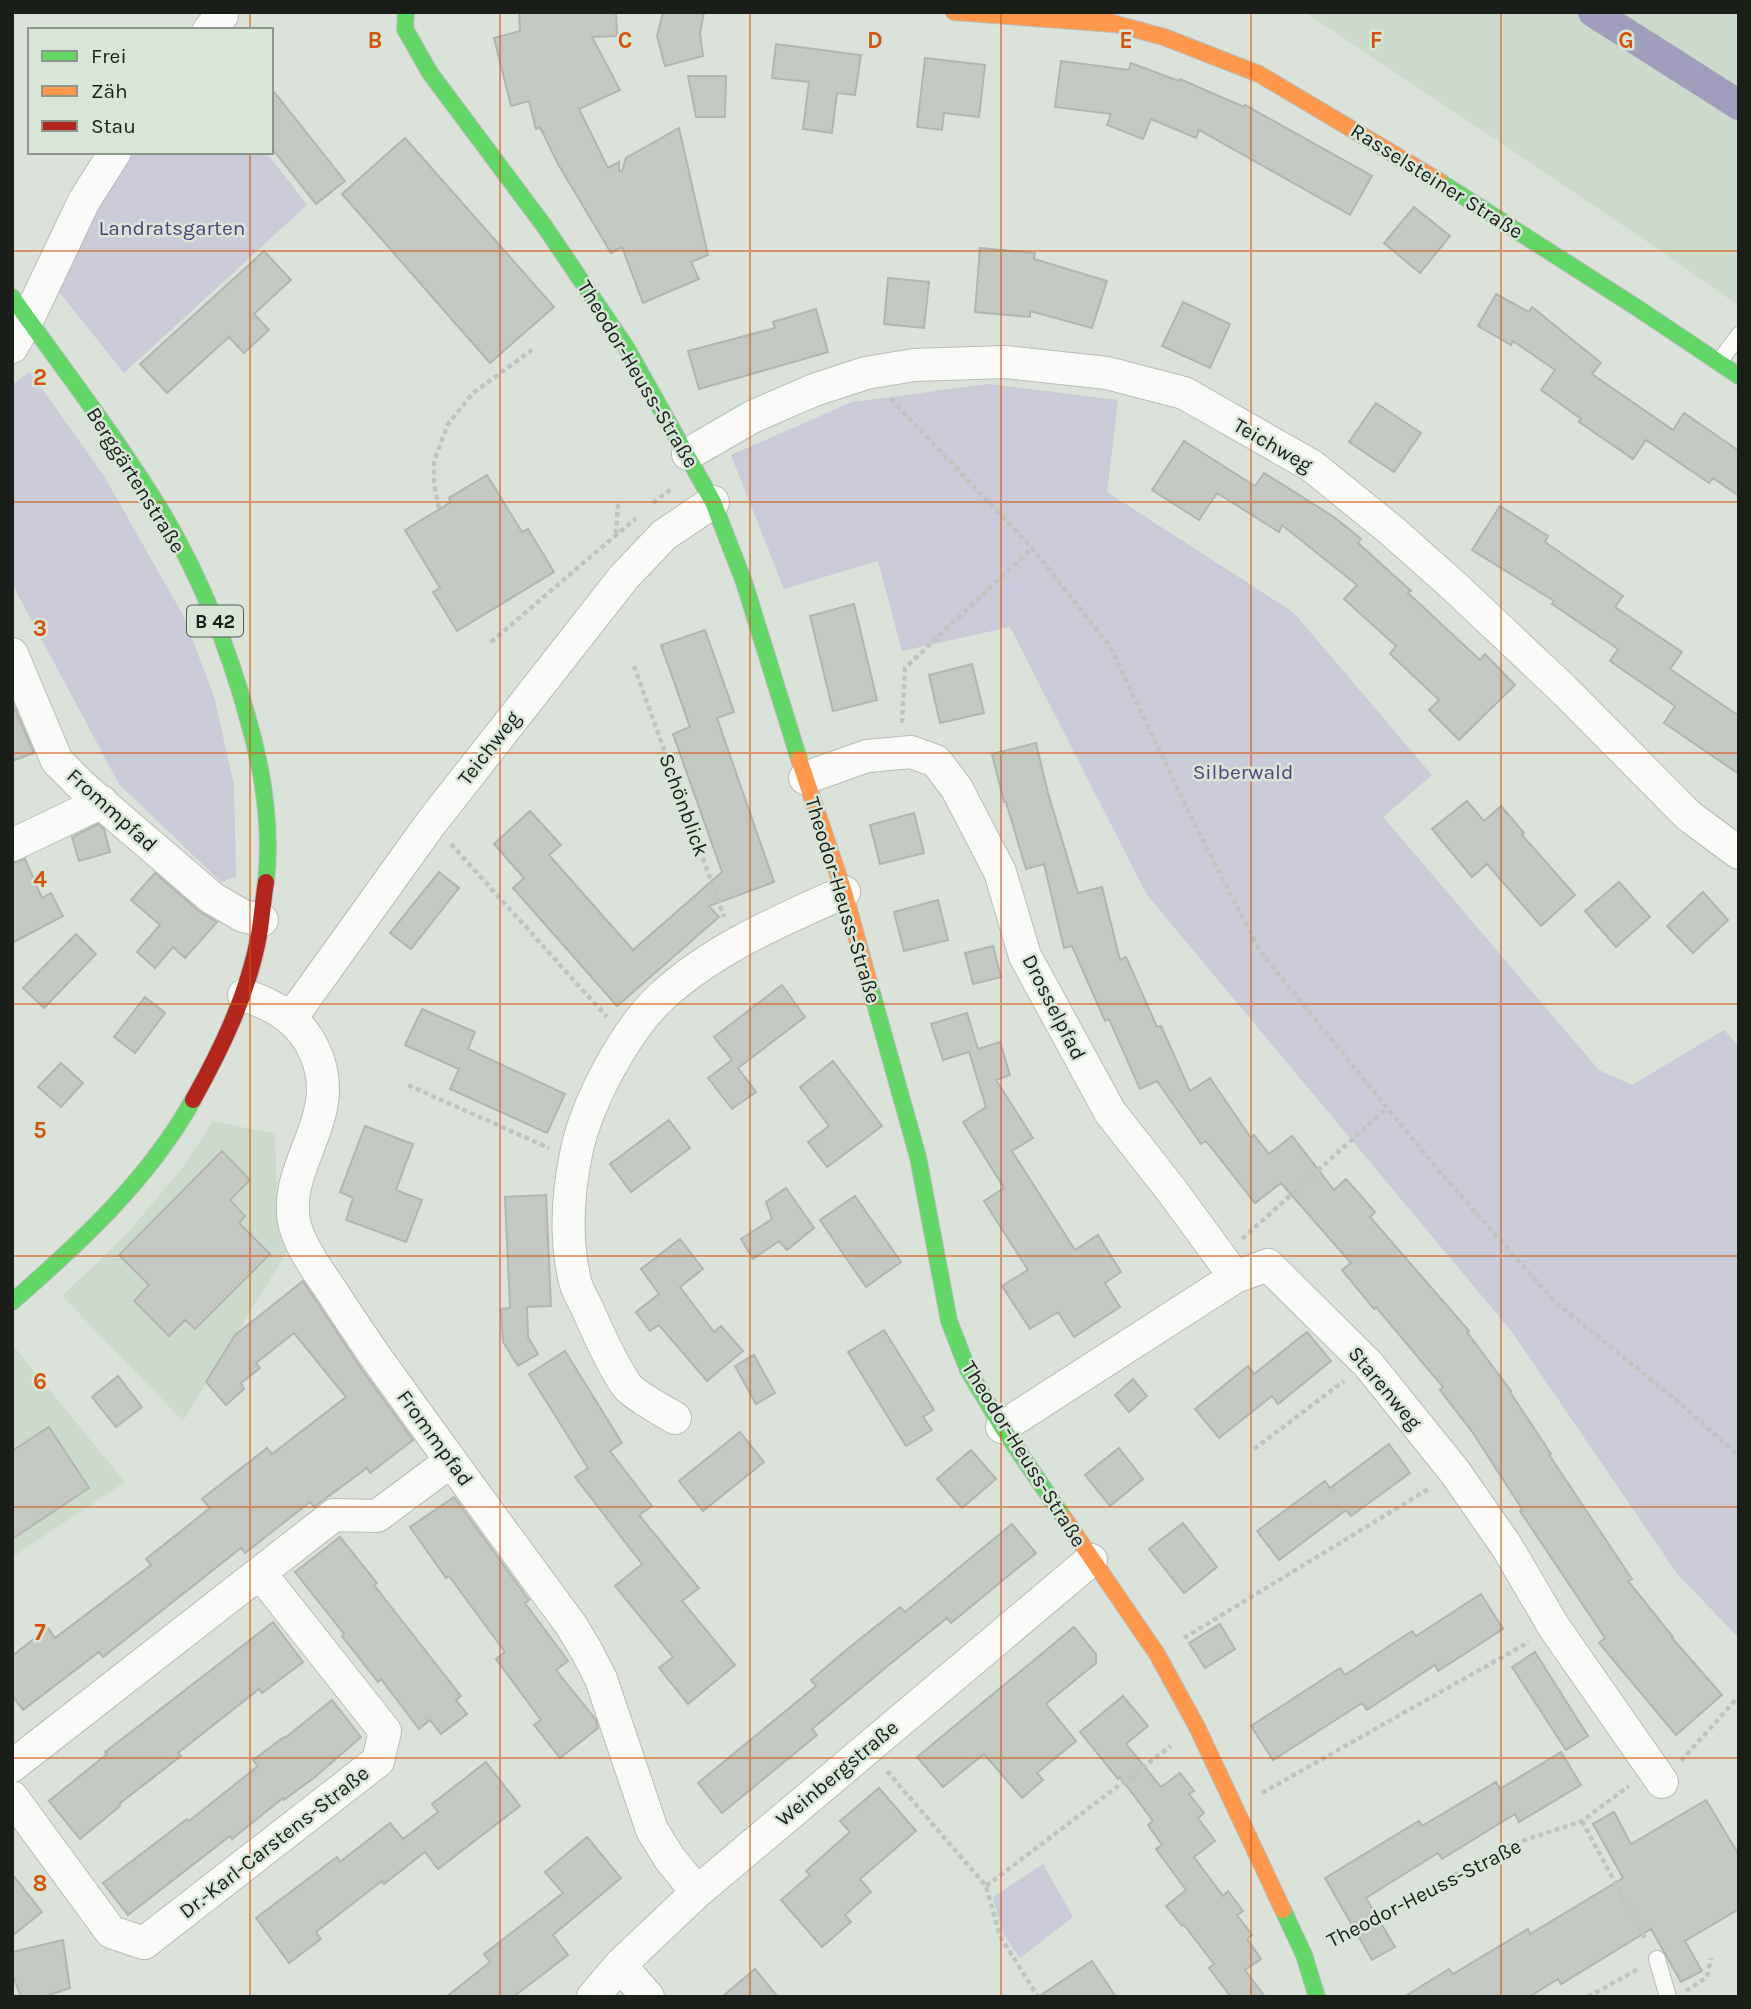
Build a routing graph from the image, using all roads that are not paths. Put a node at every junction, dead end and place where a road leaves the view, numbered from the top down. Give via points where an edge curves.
1 (406, 12) edge
2 (954, 12) edge
3 (1088, 12) edge
4 (1116, 24) junction
5 (114, 154) edge
6 (20, 308) edge
7 (1739, 335) edge
8 (12, 347) edge
9 (1719, 362) junction
10 (1739, 376) edge
11 (692, 461) junction
12 (713, 502) junction
13 (12, 654) edge
14 (805, 778) junction
15 (102, 802) junction
16 (12, 845) edge
17 (1739, 853) edge
18 (844, 892) junction
19 (262, 920) junction
20 (244, 995) junction
21 (290, 1018) junction
22 (1227, 1267) junction
23 (12, 1302) edge
24 (675, 1418) dead end
25 (1002, 1427) junction
26 (451, 1461) junction
27 (1091, 1560) junction
28 (260, 1573) junction
29 (12, 1766) edge
30 (1657, 1775) road end
31 (12, 1797) edge
32 (697, 1892) junction
33 (1657, 1959) road end
34 (621, 1965) junction
35 (593, 1997) edge
36 (648, 1997) edge
37 (1317, 1997) edge
38 (1668, 1997) edge

1 - 11 street, Theodor-Heuss-Straße via 405,29 430,73 592,295
2 - 4 street, Rasselsteiner Straße
3 - 4 street, Rasselsteiner Straße
4 - 9 street, Rasselsteiner Straße via 1164,37 1259,74 1402,158
5 - 6 street
6 - 8 street
6 - 19 street, Berggärtenstraße / B 42 via 169,525 220,630 247,715 263,797 267,868
7 - 9 lane
9 - 10 street, Rasselsteiner Straße
11 - 12 street, Theodor-Heuss-Straße
11 - 17 street, Teichweg via 752,417 814,390 866,373 914,365 1005,362 1107,373 1184,393 1312,466 1391,530 1563,689 1689,816
12 - 14 street, Theodor-Heuss-Straße via 744,582
12 - 21 street, Teichweg via 664,536 624,577 431,823
13 - 15 street, Frommpfad via 57,761
14 - 18 street, Theodor-Heuss-Straße
14 - 22 street, Drosselpfad via 867,756 911,752 936,761 957,789 1000,872 1025,956 1110,1112
15 - 16 street
15 - 19 street, Frommpfad via 212,898 243,916
18 - 24 street via 734,944 660,998 613,1061 578,1148 569,1233 575,1283 628,1388
18 - 25 street, Theodor-Heuss-Straße via 918,1157 949,1321 968,1370
19 - 20 street, Berggärtenstraße / B 42
20 - 21 street, Frommpfad
20 - 23 street, Berggärtenstraße / B 42 via 213,1069 165,1144 96,1225
21 - 26 street, Frommpfad via 312,1045 324,1083 319,1121 294,1189 295,1224 315,1267
22 - 25 street, Starenweg
22 - 30 street, Starenweg via 1268,1265 1368,1364 1455,1472 1507,1547 1554,1628
25 - 27 street, Theodor-Heuss-Straße
26 - 28 street via 377,1516 334,1515
26 - 32 street, Frommpfad via 586,1650 601,1679 652,1830
27 - 32 street, Weinbergstraße
27 - 37 street, Theodor-Heuss-Straße via 1157,1654 1197,1727 1304,1955
28 - 29 street
28 - 31 street, Dr.-Karl-Carstens-Straße via 385,1731 379,1761 144,1942 111,1932
32 - 34 street, Weinbergstraße
33 - 38 lane
34 - 35 street, Weinbergstraße
34 - 36 street

